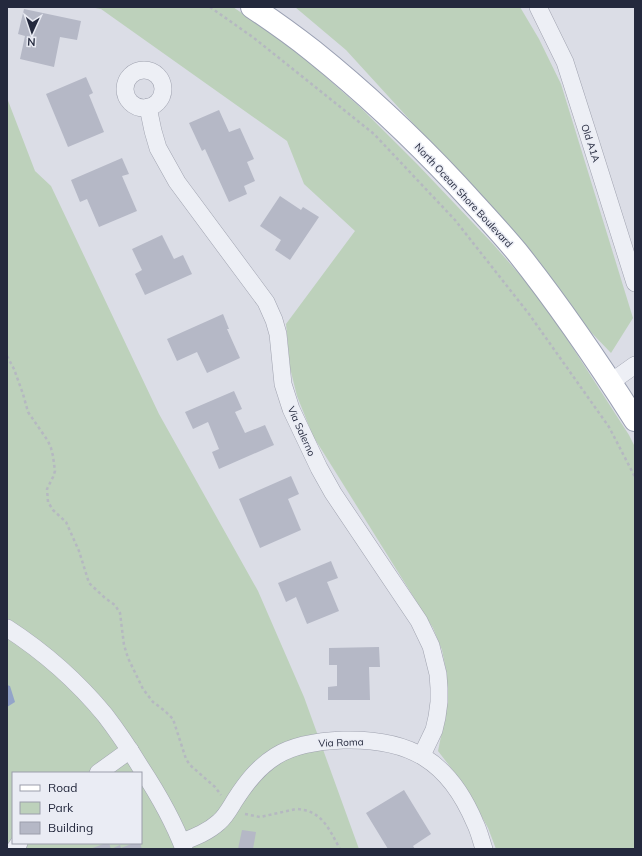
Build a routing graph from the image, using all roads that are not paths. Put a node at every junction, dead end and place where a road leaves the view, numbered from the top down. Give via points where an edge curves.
1 (252, 7) edge
2 (538, 7) edge
3 (148, 108) dead end
4 (635, 283) edge
5 (635, 365) edge
6 (611, 382) junction
7 (635, 420) edge
8 (7, 628) edge
9 (130, 750) junction
10 (422, 755) junction
11 (99, 772) edge
12 (183, 846) edge
13 (484, 849) edge

1 - 6 main road, North Ocean Shore Boulevard via 343,76 431,158 516,252
2 - 4 street, Old A1A via 565,62
3 - 10 street, Via Salerno via 158,148 177,182 266,302 278,334 283,384 291,409 319,468 333,494 419,621 431,646 438,674 439,702 434,730
5 - 6 street
6 - 7 main road, North Ocean Shore Boulevard
8 - 9 street via 73,681 105,716
9 - 11 street
9 - 12 street via 164,804
10 - 12 street, Via Roma via 382,742 365,741 317,742 290,750 265,764 254,774 225,816
10 - 13 street, Via Roma via 452,781 476,824

